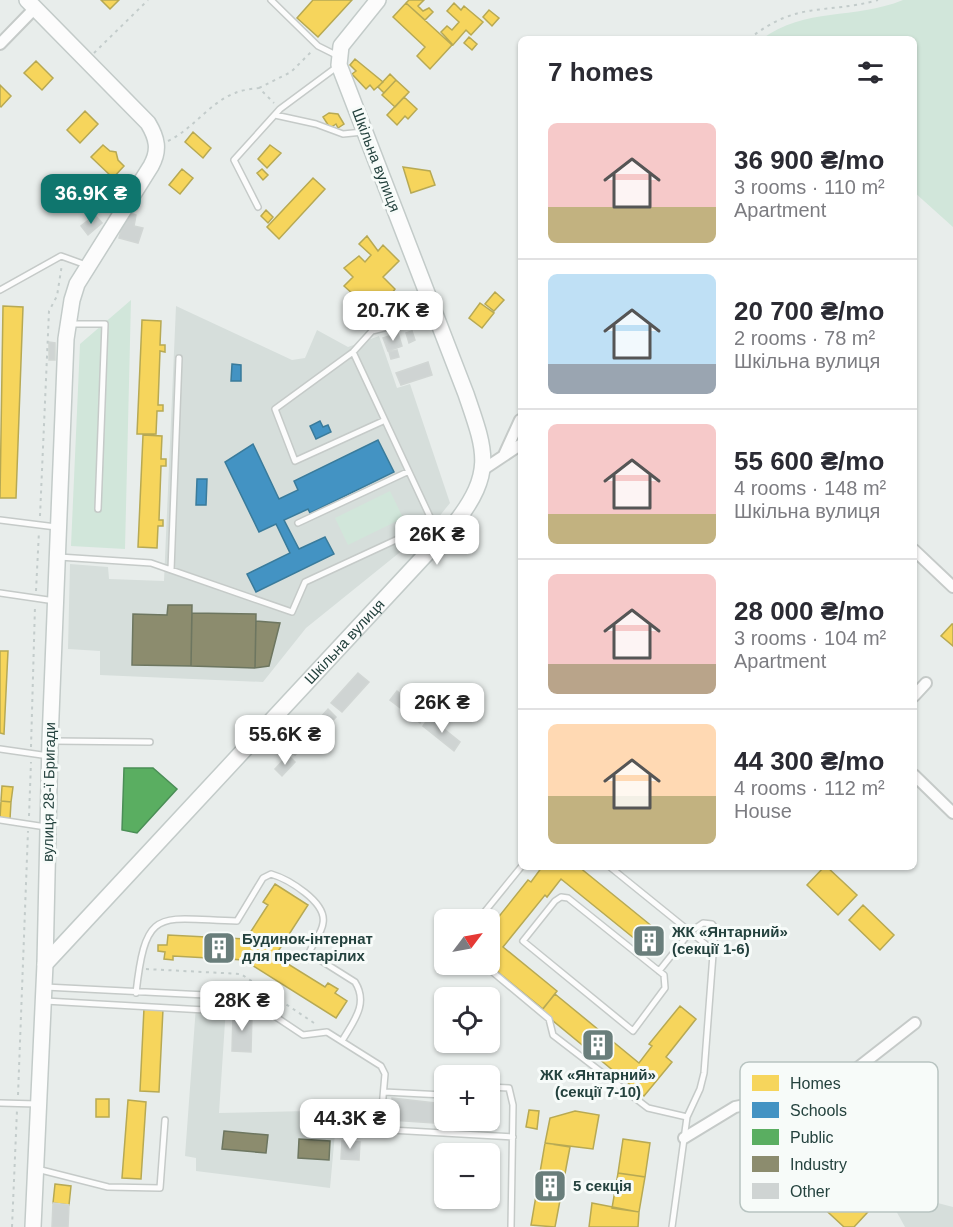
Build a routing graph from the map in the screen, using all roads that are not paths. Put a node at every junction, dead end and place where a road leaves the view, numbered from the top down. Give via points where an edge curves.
1 (271, 0) edge
2 (378, 0) edge
3 (31, 4) edge
4 (0, 44) edge
5 (339, 60) junction
6 (275, 115) junction
7 (365, 131) junction
8 (258, 207) dead end
9 (87, 266) junction
10 (0, 290) edge
11 (432, 306) junction
12 (68, 324) junction
13 (353, 352) junction
14 (179, 358) dead end
15 (383, 421) junction
16 (518, 424) edge
17 (518, 446) edge
18 (504, 455) junction
19 (484, 469) junction
20 (407, 472) junction
21 (98, 509) dead end
22 (0, 520) edge
23 (298, 523) dead end
24 (58, 527) junction
25 (917, 553) edge
26 (57, 556) junction
27 (171, 570) junction
28 (953, 587) edge
29 (0, 593) edge
30 (55, 602) junction
31 (926, 683) dead end
32 (917, 693) edge
33 (50, 741) junction
34 (150, 742) dead end
35 (0, 749) edge
36 (50, 756) junction
37 (917, 778) edge
38 (953, 813) edge
39 (0, 820) edge
40 (49, 828) junction
41 (519, 870) edge
42 (614, 870) edge
43 (487, 909) edge
44 (690, 932) junction
45 (715, 952) junction
46 (45, 964) junction
47 (658, 971) junction
48 (496, 975) edge
49 (136, 993) junction
50 (44, 994) junction
51 (205, 1010) dead end
52 (915, 1023) dead end
53 (342, 1041) junction
54 (865, 1062) edge
55 (500, 1088) edge
56 (384, 1092) junction
57 (434, 1094) edge
58 (0, 1103) edge
59 (38, 1104) junction
60 (740, 1106) edge
61 (687, 1117) junction
62 (165, 1120) dead end
63 (513, 1137) junction
64 (684, 1138) junction
65 (35, 1169) junction
66 (33, 1227) edge
67 (511, 1227) edge
68 (672, 1227) edge

1 - 5 lane via 318,46
2 - 5 street via 346,38
3 - 4 street
3 - 9 street, вулиця 28-ї Бригади via 148,123 157,146 157,156
5 - 6 lane
5 - 7 street, Шкільна вулиця
6 - 7 lane via 343,134
6 - 8 lane via 234,160
7 - 11 street, Шкільна вулиця
9 - 10 lane via 66,256 57,257
9 - 12 street, вулиця 28-ї Бригади via 72,300
11 - 13 lane via 396,325 372,331
11 - 19 street, Шкільна вулиця via 478,431
12 - 21 lane via 105,324
12 - 24 street, вулиця 28-ї Бригади
13 - 15 lane
13 - 15 lane via 275,408 295,461
14 - 27 lane
15 - 20 lane
16 - 18 street
17 - 18 street
18 - 19 street
19 - 46 street, Шкільна вулиця via 480,486 456,522
20 - 23 lane
20 - 27 lane via 431,519 426,526 305,582 292,612
22 - 24 lane
24 - 26 street, вулиця 28-ї Бригади
25 - 28 street
26 - 27 lane via 151,563
26 - 30 street, вулиця 28-ї Бригади
29 - 30 lane
30 - 33 street, вулиця 28-ї Бригади
31 - 32 street
33 - 34 lane
33 - 36 street, вулиця 28-ї Бригади
35 - 36 lane
36 - 40 street, вулиця 28-ї Бригади
37 - 38 street
39 - 40 lane
40 - 46 street, вулиця 28-ї Бригади
41 - 43 lane
42 - 44 lane
44 - 45 lane
44 - 45 lane via 702,923 712,924 717,932
44 - 47 lane
45 - 61 lane via 704,1073
46 - 50 street, вулиця 28-ї Бригади
47 - 47 lane via 568,898 555,901 523,941 633,1031 665,988 664,975
48 - 61 lane via 549,1019 553,1035 648,1108
49 - 50 lane
49 - 53 lane via 246,998 303,1035 327,1032
49 - 53 lane via 141,950 159,922 237,921 263,878 275,875 314,899 322,910 323,924 309,952 359,988 359,1012
50 - 51 lane
50 - 59 street, вулиця 28-ї Бригади
52 - 54 street
53 - 56 lane via 381,1066 385,1074
55 - 63 lane via 509,1088
56 - 57 lane
56 - 63 lane via 381,1120 390,1130
58 - 59 lane
59 - 65 street, вулиця 28-ї Бригади
60 - 64 street
61 - 64 lane
62 - 65 lane via 160,1188 108,1187
63 - 67 lane
64 - 68 lane
65 - 66 street, вулиця 28-ї Бригади

